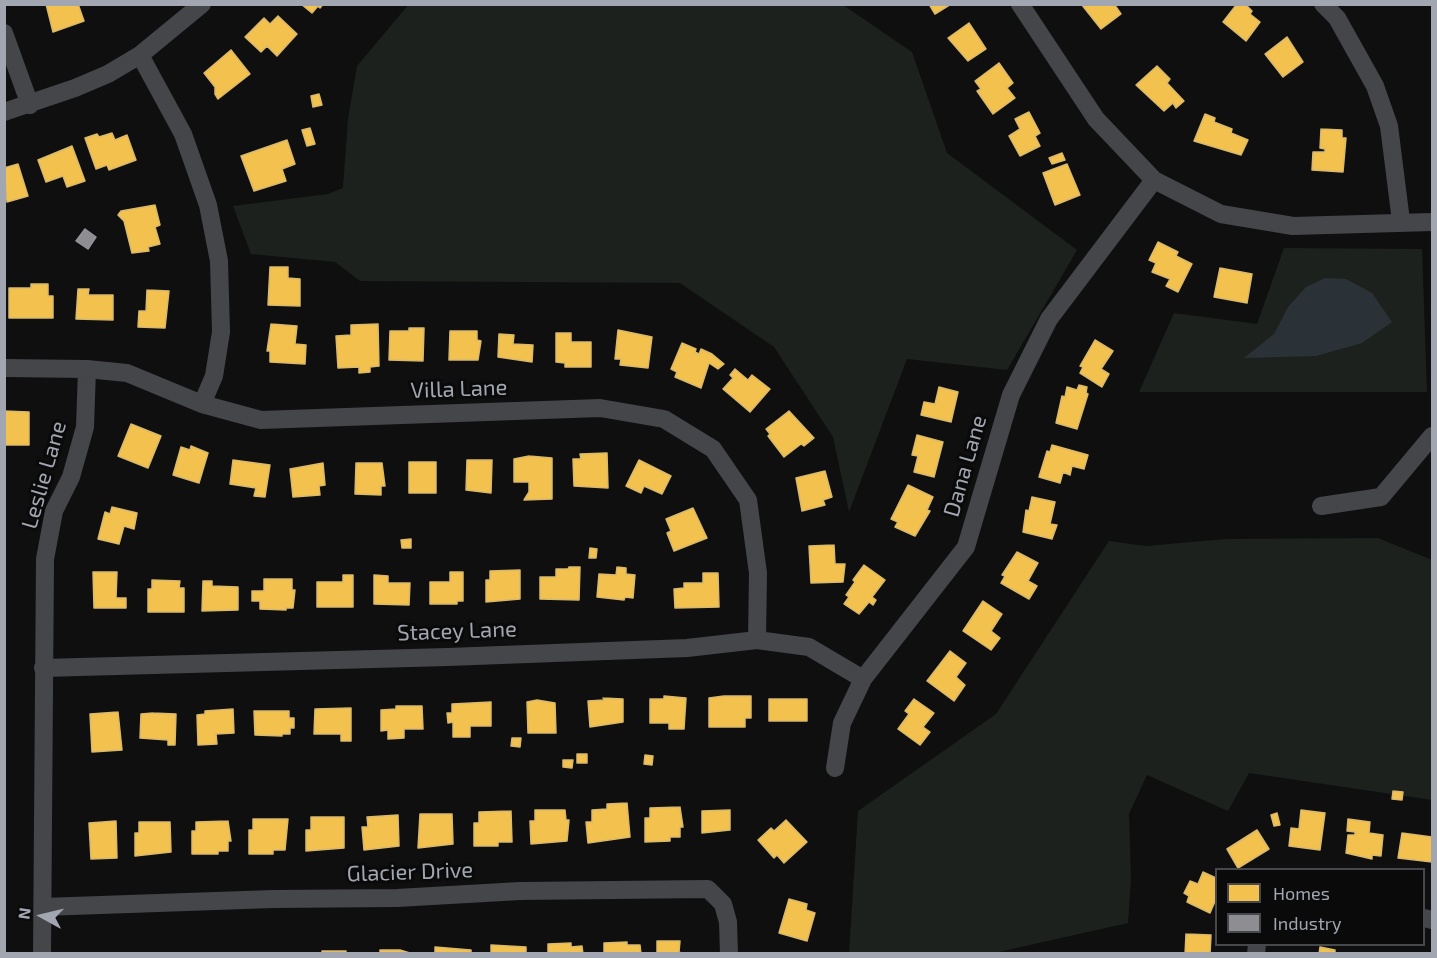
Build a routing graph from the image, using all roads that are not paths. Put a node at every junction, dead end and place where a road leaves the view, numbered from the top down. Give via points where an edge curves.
1 (202, 4) edge
2 (1020, 4) edge
3 (1323, 4) edge
4 (4, 33) edge
5 (140, 55) junction
6 (30, 105) junction
7 (4, 112) edge
8 (1154, 180) junction
9 (1401, 221) junction
10 (1432, 222) edge
11 (4, 368) edge
12 (87, 369) junction
13 (202, 404) junction
14 (1432, 436) edge
15 (1321, 506) dead end
16 (757, 640) junction
17 (43, 668) junction
18 (863, 679) junction
19 (835, 768) dead end
20 (43, 907) junction
21 (42, 954) edge
22 (729, 954) edge

1 - 5 street
2 - 8 street via 1096,119
3 - 9 street via 1337,18 1374,86 1389,126
4 - 6 street
5 - 6 street via 75,88
5 - 13 street via 183,134 208,205 219,261 221,332 214,375
6 - 7 street
8 - 9 street via 1221,214 1293,226 1374,226
8 - 18 street, Dana Lane via 1049,319 1011,395 966,547
9 - 10 street
11 - 12 street, Villa Lane
12 - 13 street, Villa Lane via 128,373
12 - 17 street, Leslie Lane via 85,427 70,477 54,511 45,559
13 - 16 street, Villa Lane via 261,420 600,408 664,419 713,449 748,500 758,573
14 - 15 street via 1381,497
16 - 17 street, Stacey Lane via 687,648
16 - 18 street, Stacey Lane via 809,647
17 - 20 street, Leslie Lane
18 - 19 street, Dana Lane via 842,723
20 - 21 street, Leslie Lane
20 - 22 street, Glacier Drive via 520,891 708,889 723,904

